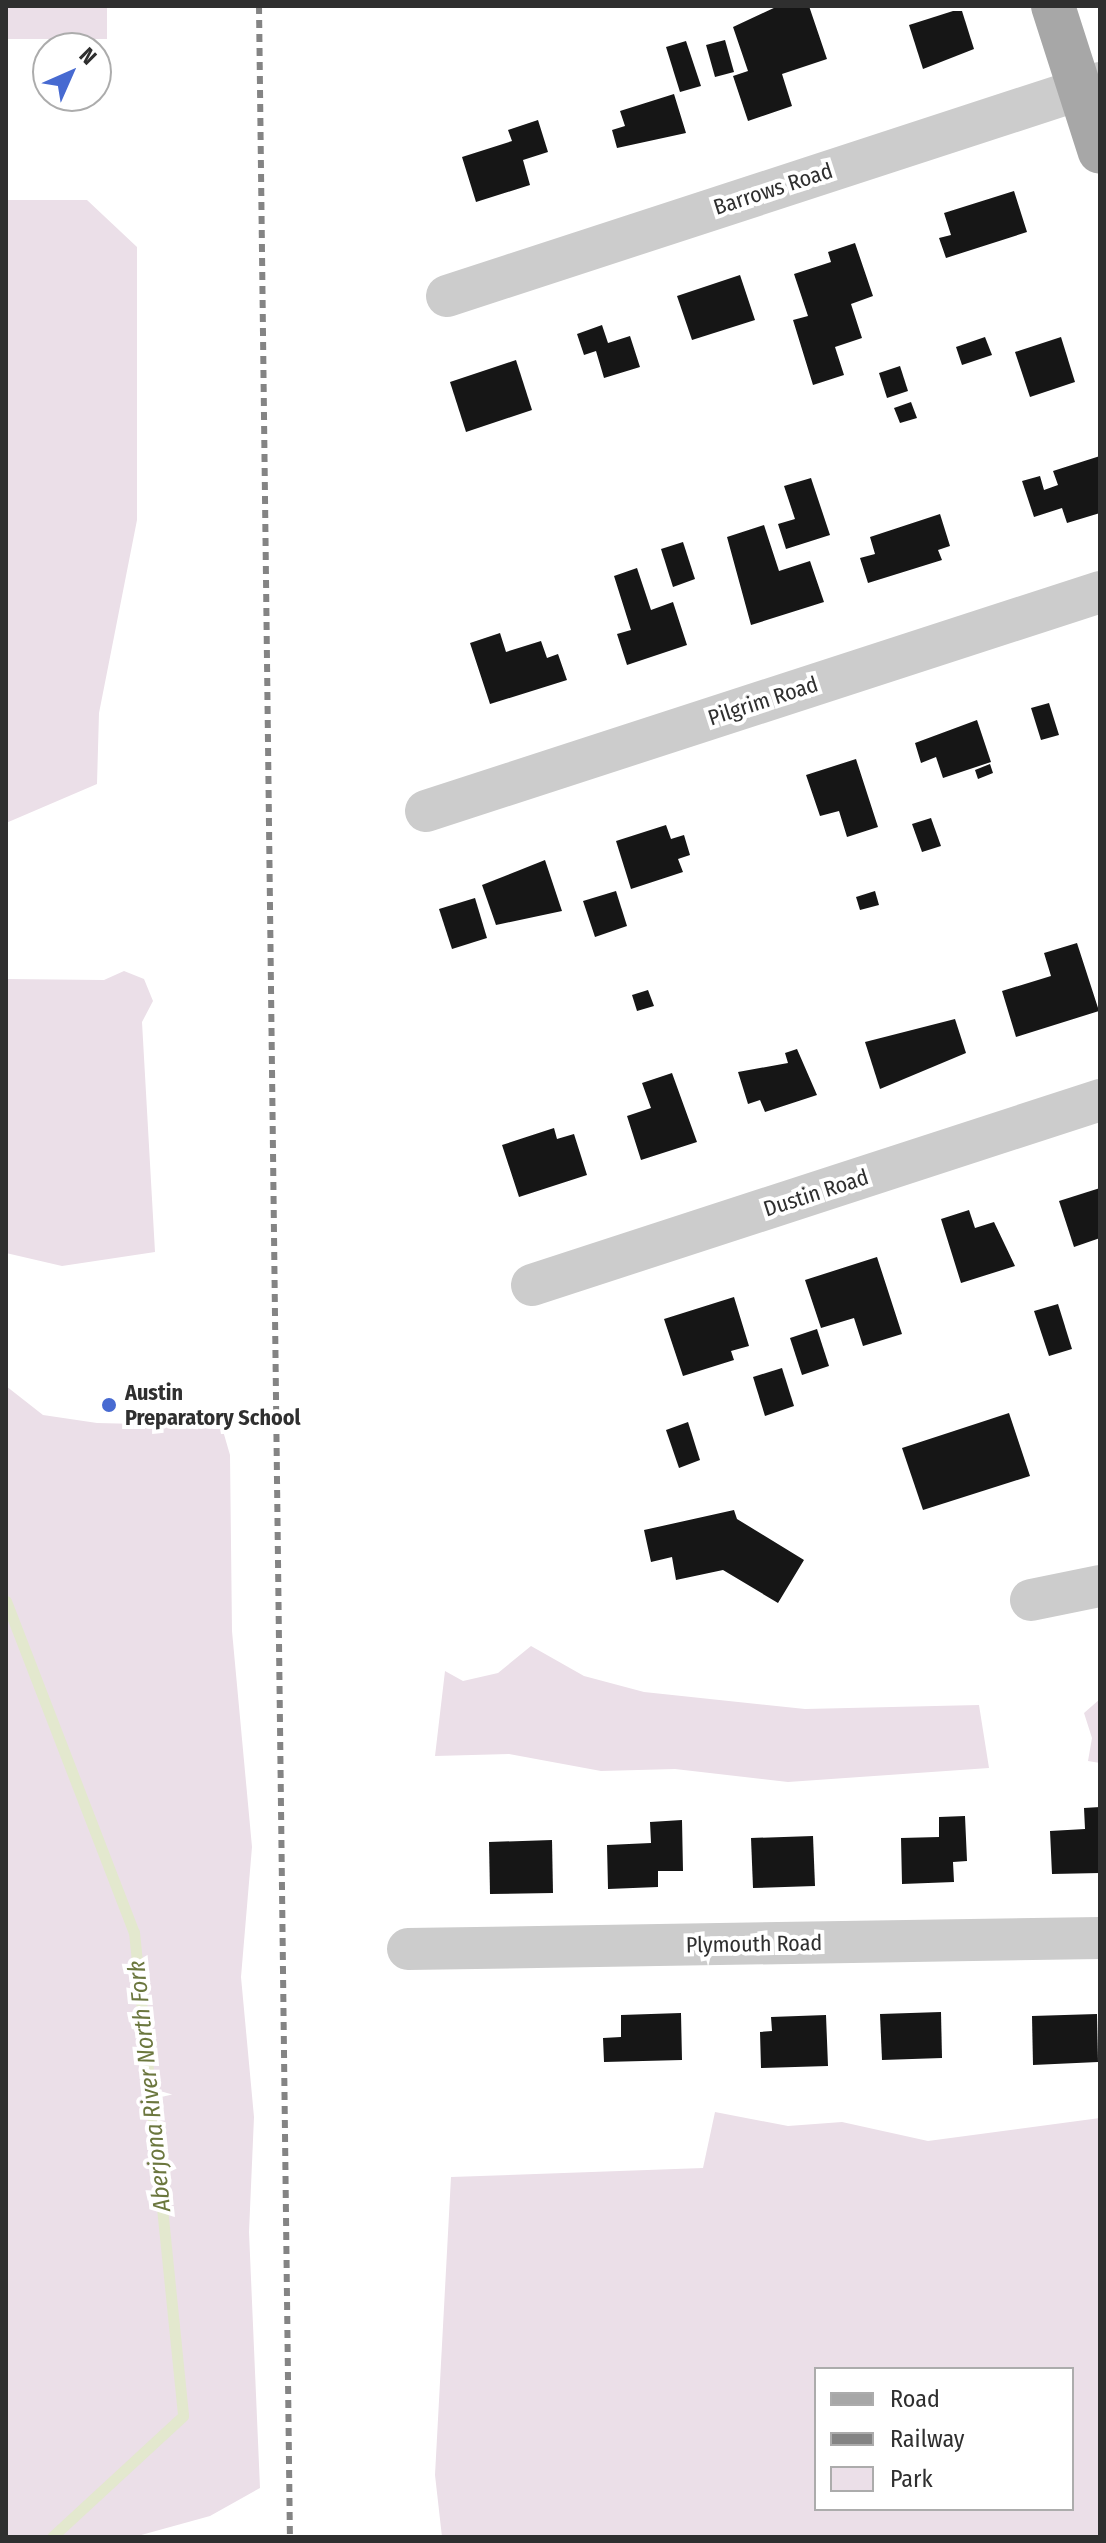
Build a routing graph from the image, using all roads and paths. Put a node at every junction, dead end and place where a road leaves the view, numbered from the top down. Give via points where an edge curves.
1 (1053, 6) edge
2 (1090, 86) edge
3 (1100, 152) edge
4 (447, 296) dead end
5 (1100, 592) edge
6 (426, 811) dead end
7 (1100, 1100) edge
8 (532, 1285) dead end
9 (1100, 1586) edge
10 (1031, 1600) dead end
11 (1100, 1938) edge
12 (408, 1949) dead end

1 - 2 main road
2 - 3 main road
2 - 4 street, Barrows Road
5 - 6 street, Pilgrim Road
7 - 8 street, Dustin Road
9 - 10 street
11 - 12 street, Plymouth Road

